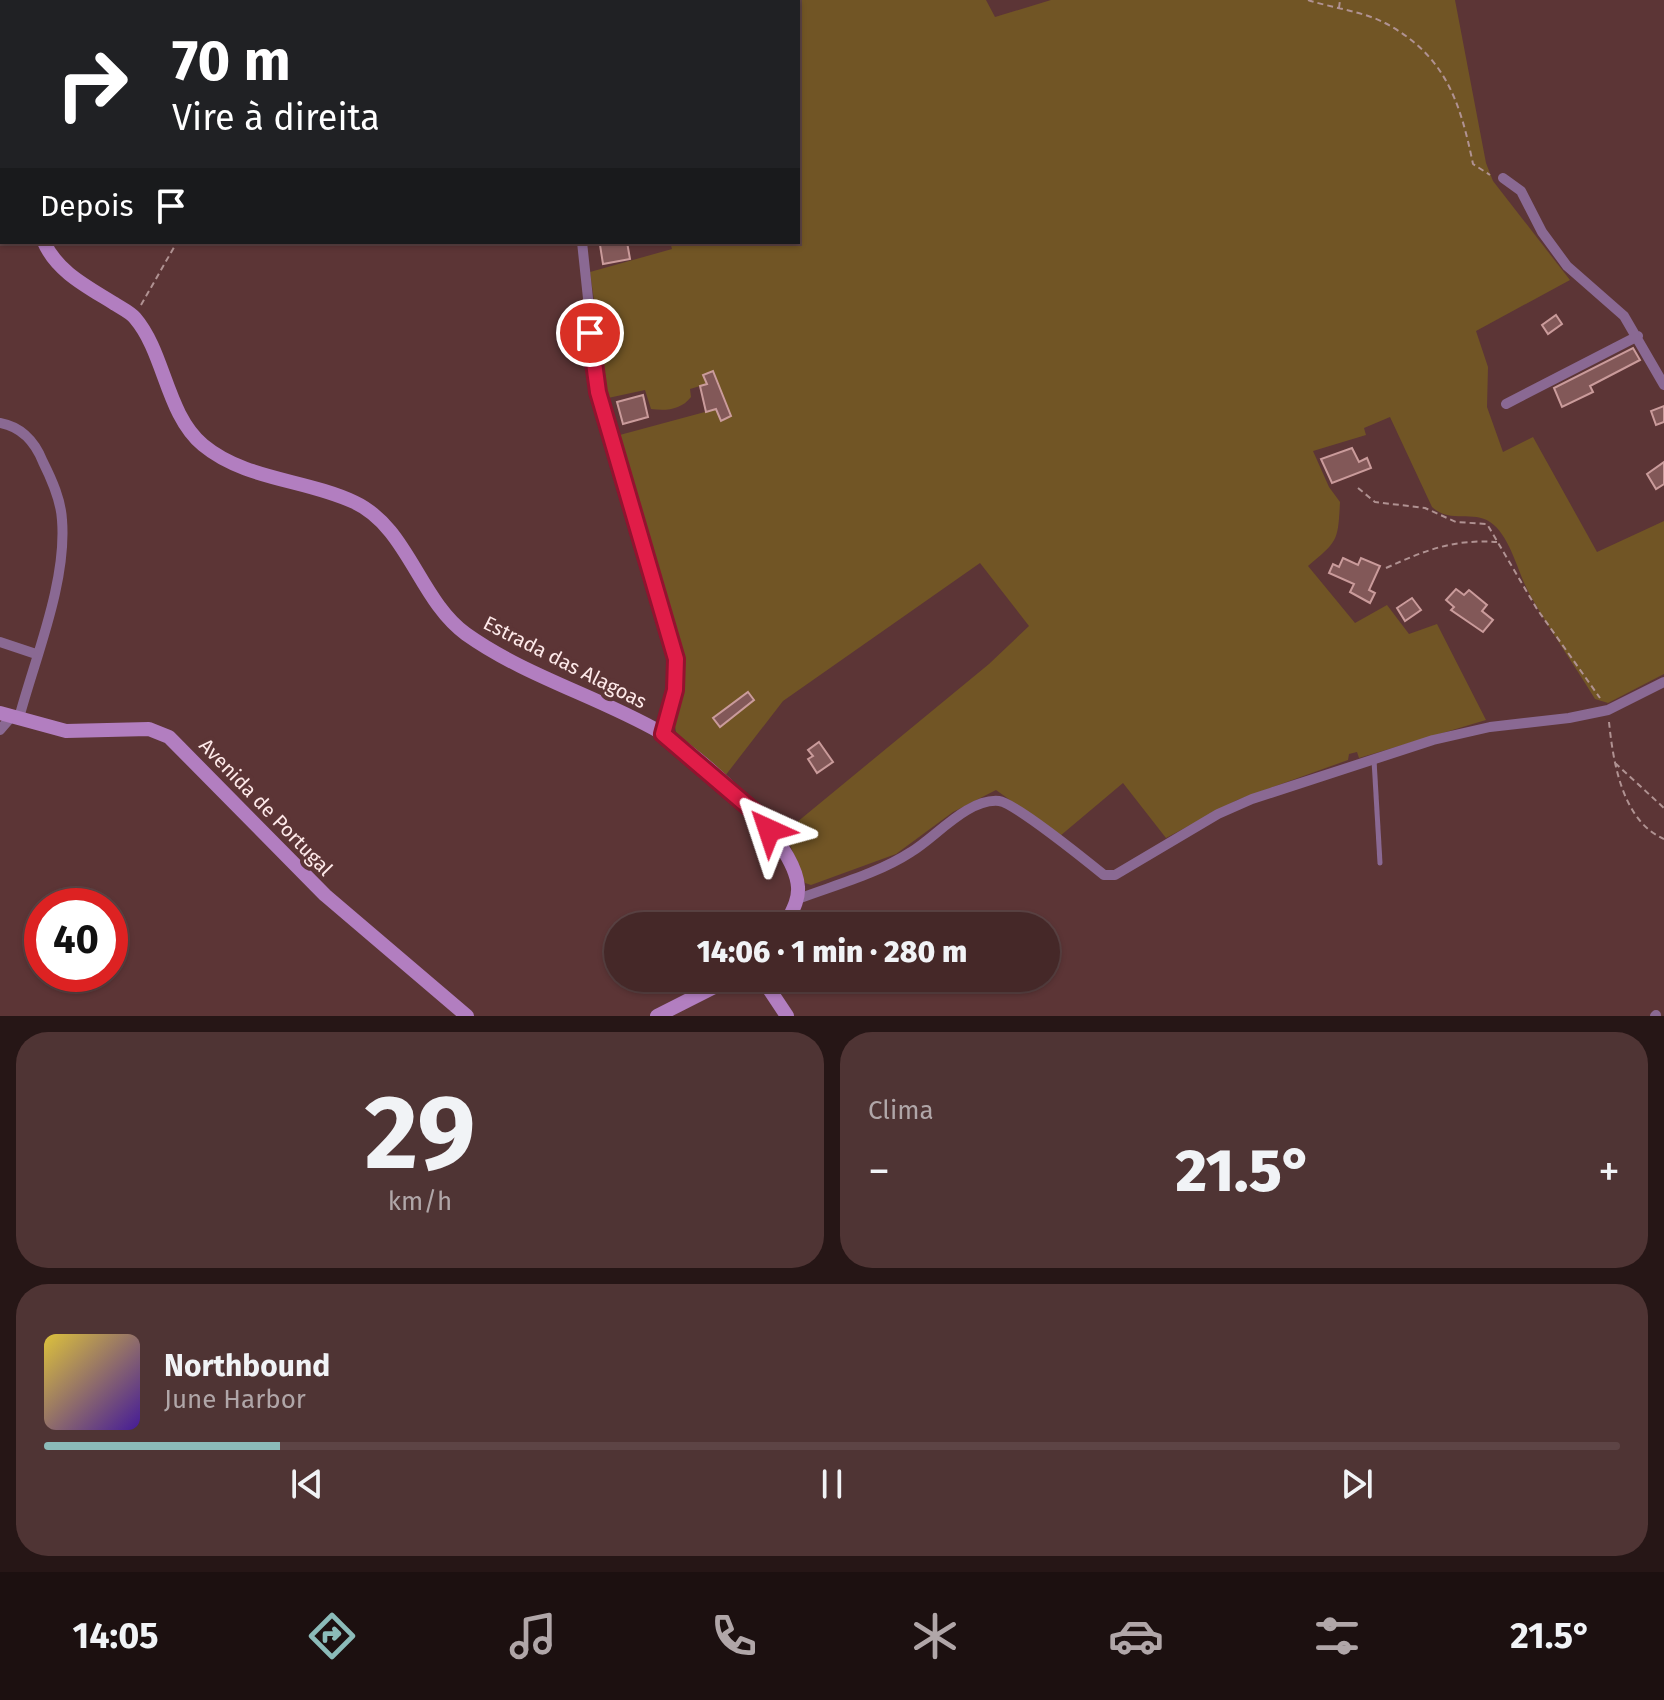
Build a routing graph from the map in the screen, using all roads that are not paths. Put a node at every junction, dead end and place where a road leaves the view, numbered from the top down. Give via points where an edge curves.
1 (1503, 178) road end
2 (45, 244) edge
3 (582, 244) edge
4 (1638, 336) junction
5 (1664, 385) edge
6 (1506, 404) dead end
7 (0, 423) edge
8 (0, 642) edge
9 (36, 654) junction
10 (1664, 682) edge
11 (10, 716) edge
12 (0, 730) edge
13 (663, 734) junction
14 (1374, 759) junction
15 (1380, 863) dead end
16 (798, 899) junction
17 (792, 912) edge
18 (704, 992) edge
19 (771, 992) edge
20 (467, 1016) edge
21 (657, 1016) edge
22 (787, 1016) edge

1 - 4 street via 1521,191 1567,266 1624,316
2 - 13 street, Estrada das Alagoas via 52,260 134,316 200,443 231,465 354,502 391,534 440,609 464,632 494,652
3 - 13 street via 598,392 676,659 675,690
4 - 5 street
4 - 6 street
7 - 9 street via 22,431 37,447 62,517 63,549
8 - 9 street
9 - 11 street
10 - 14 street via 1608,710 1490,727
11 - 12 street
11 - 20 street, Avenida de Portugal via 66,731 149,729 169,737 325,895
13 - 16 street, Estrada das Alagoas via 758,815 798,882
14 - 15 lane
14 - 16 street via 1218,814 1115,875 1104,875 996,800 976,806 881,868
16 - 17 street
18 - 21 street
19 - 22 street

